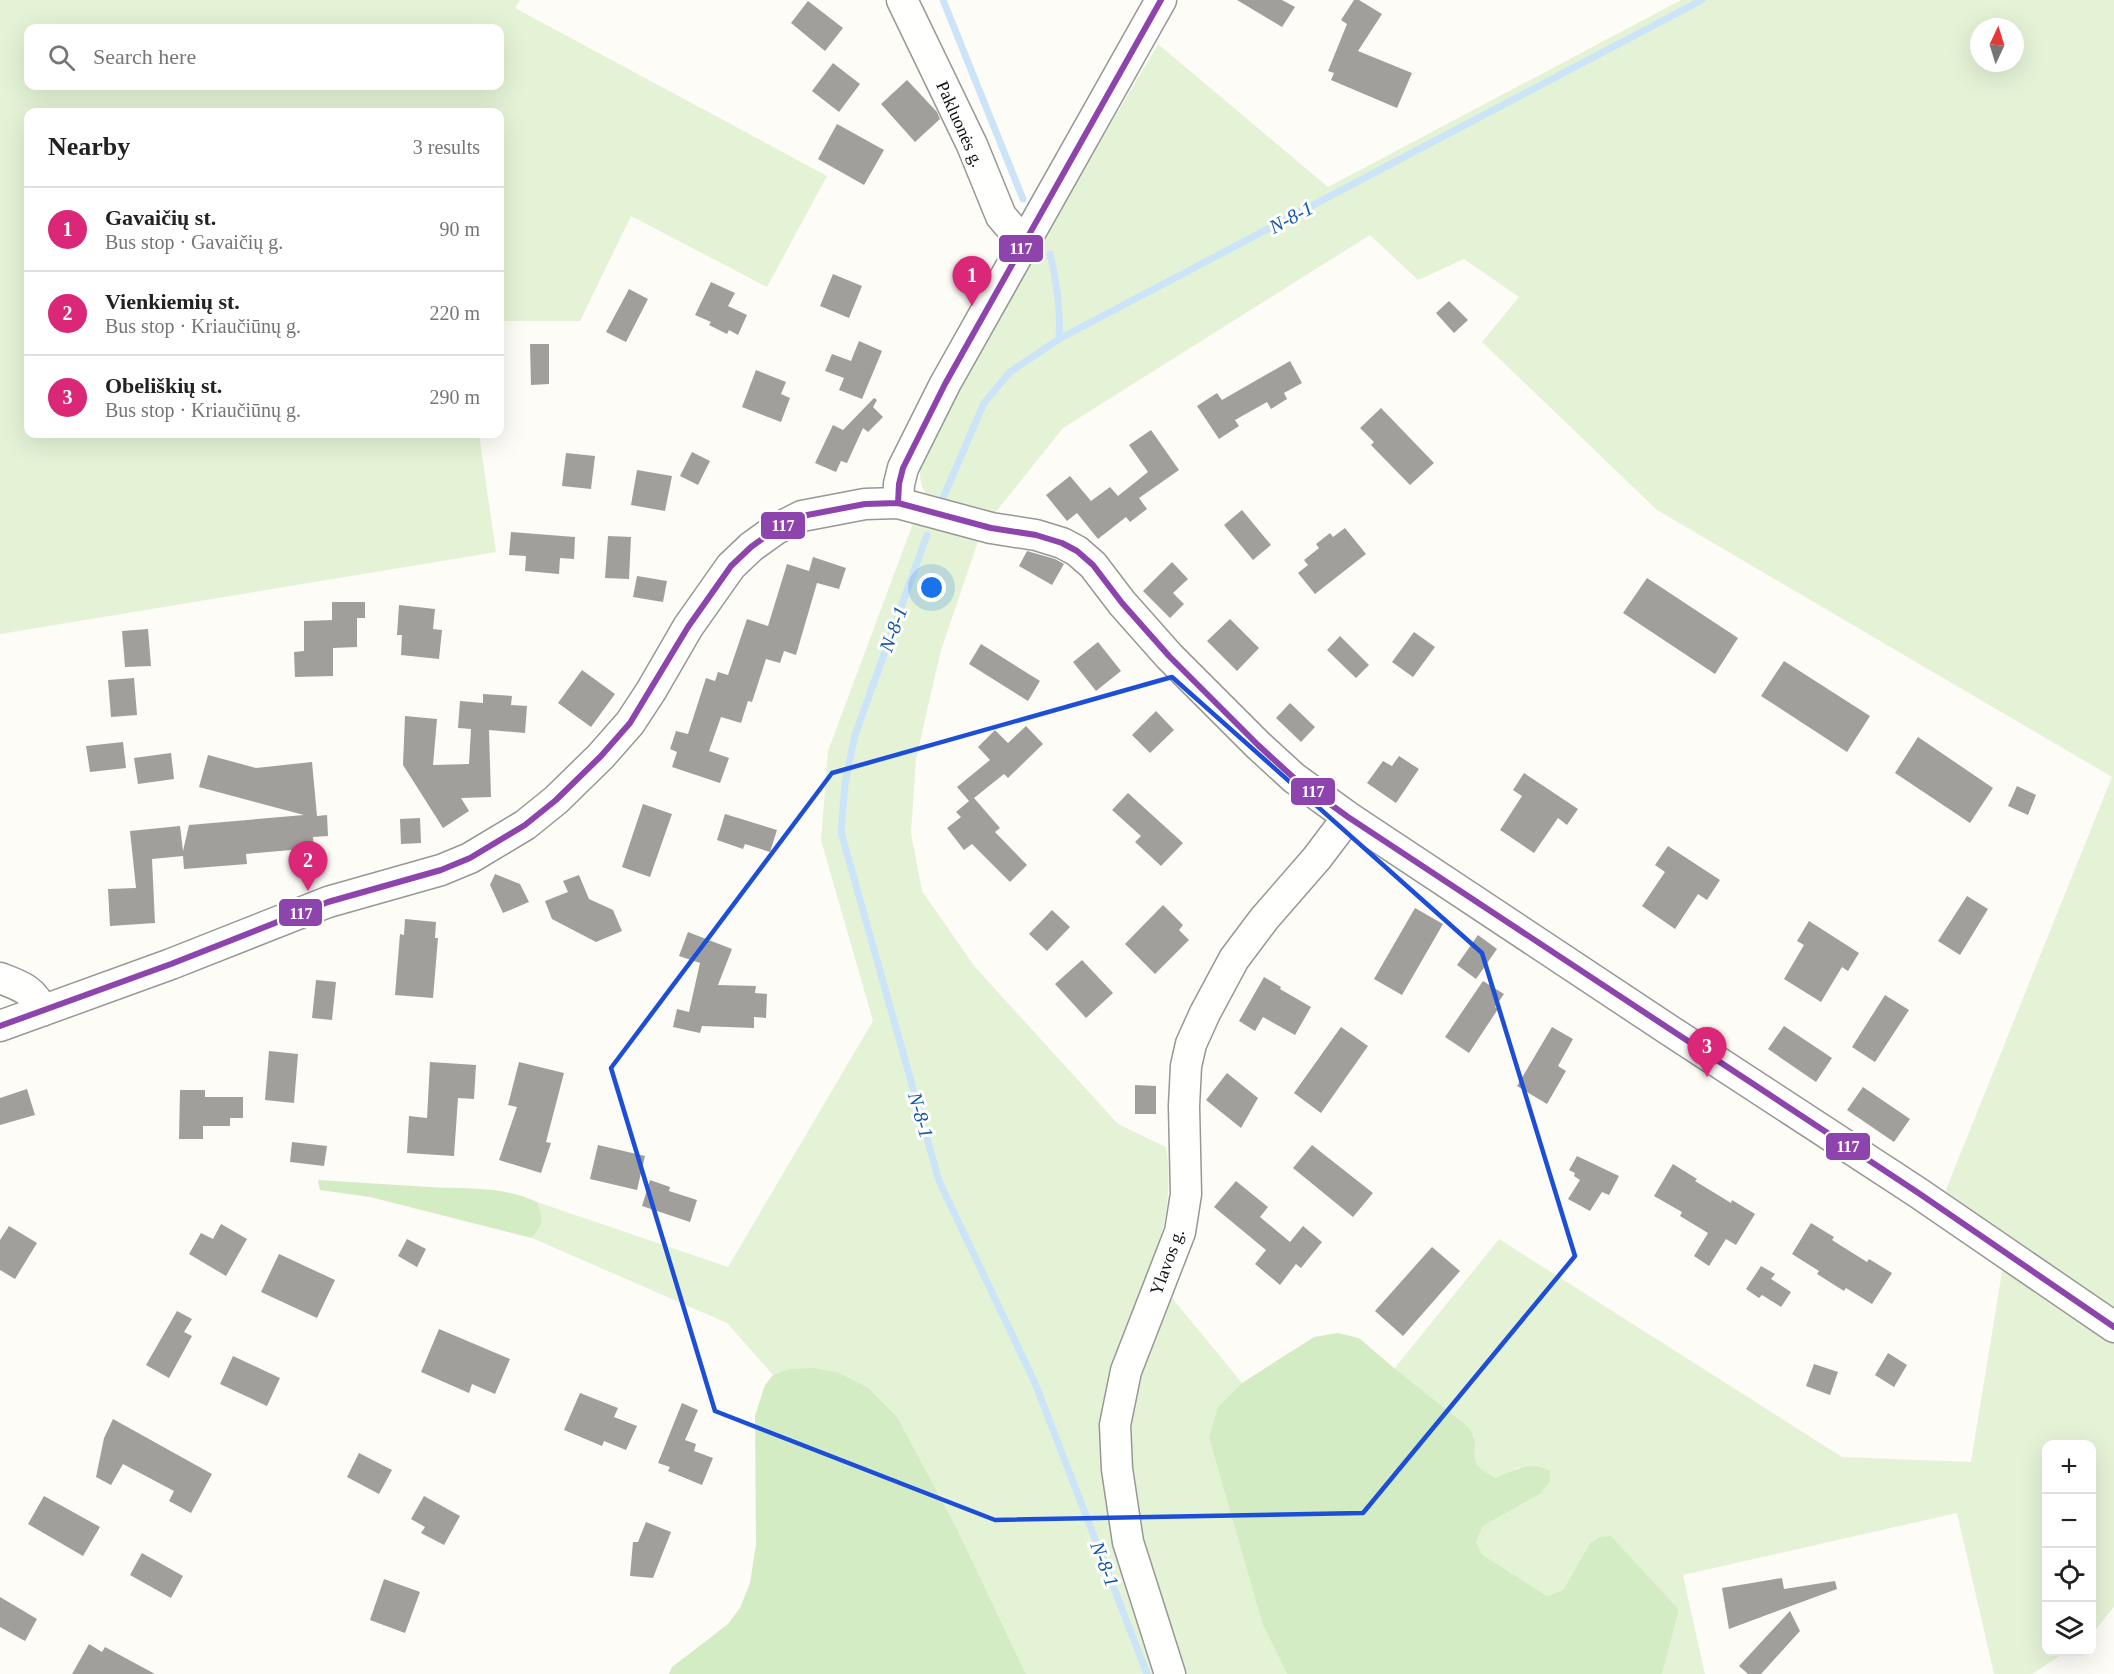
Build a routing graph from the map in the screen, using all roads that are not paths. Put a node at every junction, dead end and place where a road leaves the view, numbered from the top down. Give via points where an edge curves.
1 (902, 0) edge
2 (1161, 0) edge
3 (1027, 240) junction
4 (898, 503) junction
5 (1348, 817) junction
6 (0, 978) edge
7 (42, 1011) junction
8 (0, 1026) edge
9 (2114, 1327) edge
10 (1170, 1674) edge

1 - 3 street, Pakluonės g. via 972,145 1001,216
2 - 3 street
3 - 4 street via 945,384 903,468
4 - 5 street via 991,528 1036,535 1077,552 1222,710 1294,778
4 - 7 street via 865,504 802,516 751,546 731,566 688,627 630,723 556,800 516,831 441,870 328,902
5 - 9 street via 1917,1192
5 - 10 street, Ylavos g. via 1234,959 1191,1044 1186,1066 1186,1194 1180,1232 1126,1371 1115,1425 1128,1542
6 - 7 street via 37,998
7 - 8 street

